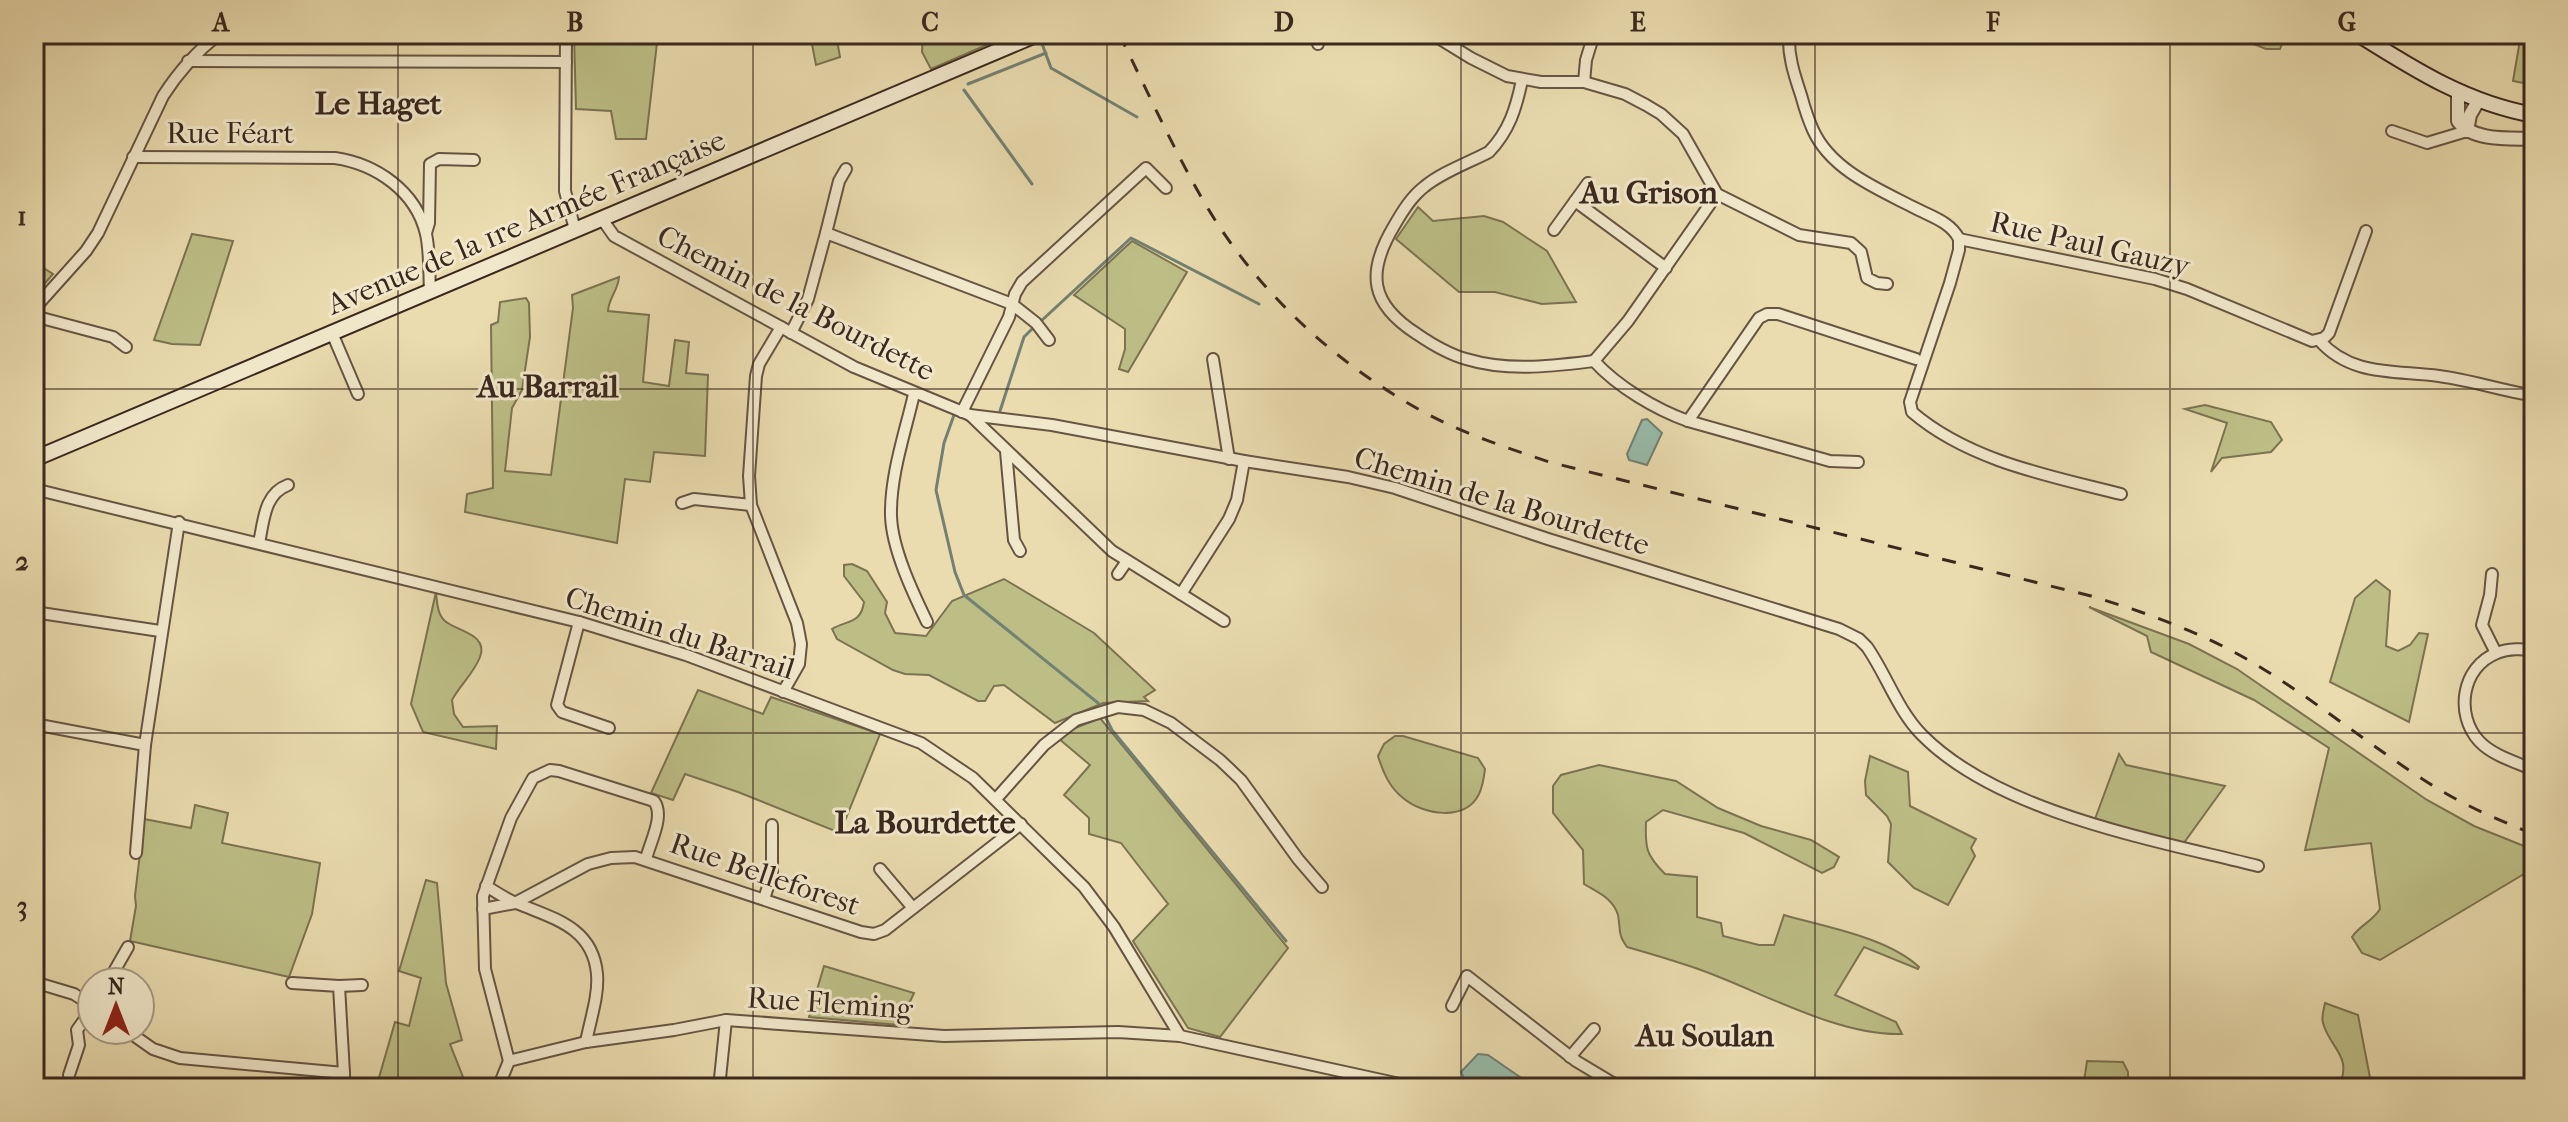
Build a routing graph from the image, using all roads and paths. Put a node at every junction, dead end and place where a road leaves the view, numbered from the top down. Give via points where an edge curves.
1 (219, 34) edge
2 (566, 34) edge
3 (1038, 34) edge
4 (1594, 34) edge
5 (1789, 34) edge
6 (2358, 34) edge
7 (1436, 35) edge
8 (188, 61) junction
9 (566, 62) junction
10 (1522, 80) junction
11 (1584, 82) junction
12 (2458, 93) junction
13 (2478, 101) junction
14 (2534, 115) edge
15 (2392, 131) dead end
16 (2467, 131) junction
17 (2534, 139) edge
18 (133, 157) junction
19 (474, 160) dead end
20 (846, 169) dead end
21 (1588, 183) dead end
22 (1166, 188) dead end
23 (1717, 194) junction
24 (1575, 201) junction
25 (602, 219) junction
26 (575, 230) junction
27 (1554, 230) dead end
28 (2366, 231) dead end
29 (426, 233) junction
30 (826, 233) junction
31 (1959, 239) junction
32 (1666, 268) junction
33 (1887, 284) dead end
34 (430, 291) junction
35 (1012, 304) junction
36 (34, 309) edge
37 (34, 316) edge
38 (786, 330) junction
39 (332, 333) junction
40 (1049, 340) dead end
41 (2319, 340) junction
42 (126, 347) dead end
43 (1213, 359) dead end
44 (1916, 359) dead end
45 (1594, 361) junction
46 (2534, 362) edge
47 (358, 394) dead end
48 (914, 394) junction
49 (2530, 395) junction
50 (966, 413) junction
51 (2534, 420) edge
52 (1688, 421) junction
53 (1006, 451) junction
54 (34, 459) edge
55 (1229, 459) junction
56 (1244, 461) junction
57 (1858, 462) dead end
58 (288, 485) dead end
59 (34, 489) edge
60 (2121, 494) dead end
61 (682, 503) dead end
62 (751, 505) junction
63 (179, 522) junction
64 (259, 543) junction
65 (1020, 551) dead end
66 (1127, 561) junction
67 (1118, 574) dead end
68 (2492, 574) dead end
69 (1181, 594) junction
70 (34, 612) edge
71 (1224, 621) dead end
72 (579, 622) junction
73 (927, 622) dead end
74 (160, 631) junction
75 (2534, 650) edge
76 (2496, 653) junction
77 (783, 692) junction
78 (34, 724) edge
79 (609, 728) dead end
80 (145, 745) junction
81 (2534, 770) edge
82 (996, 799) junction
83 (1021, 824) junction
84 (772, 825) dead end
85 (136, 853) dead end
86 (646, 859) junction
87 (2258, 866) dead end
88 (880, 869) dead end
89 (486, 886) junction
90 (1322, 887) dead end
91 (764, 899) junction
92 (515, 903) junction
93 (913, 908) junction
94 (483, 909) junction
95 (128, 947) dead end
96 (117, 966) edge
97 (34, 982) edge
98 (292, 983) dead end
99 (362, 985) dead end
100 (339, 986) junction
101 (76, 996) edge
102 (1452, 1006) dead end
103 (726, 1020) junction
104 (1594, 1029) dead end
105 (1180, 1036) junction
106 (586, 1042) junction
107 (79, 1046) edge
108 (149, 1046) edge
109 (1570, 1057) junction
110 (509, 1061) junction
111 (344, 1073) junction
112 (69, 1075) dead end
113 (344, 1088) edge
114 (498, 1088) edge
115 (719, 1088) edge
116 (1418, 1088) edge
117 (1621, 1088) edge
118 (1649, 1088) edge
119 (1670, 1088) edge

1 - 8 street
2 - 9 street
3 - 25 main road, Avenue de la 1re Armée Française
4 - 11 street
5 - 31 street via 1795,78 1824,150 1869,184 1949,226
6 - 12 main road
7 - 10 street via 1490,69
8 - 9 street
8 - 18 street via 163,96
9 - 26 street via 565,191
10 - 11 street
10 - 45 street via 1512,119 1489,152 1425,186 1401,213 1379,256 1379,295 1384,307 1410,330 1467,359 1543,367
11 - 23 street via 1625,94 1670,121
12 - 13 main road
12 - 16 street via 2458,121
13 - 14 main road
13 - 16 street
15 - 16 street via 2427,143
16 - 17 street
18 - 29 street, Rue Féart via 353,161 401,189
18 - 36 street via 92,242
19 - 29 street via 439,159 430,164
20 - 30 street
21 - 24 street
22 - 35 street via 1146,168 1030,273
23 - 32 street
23 - 33 street via 1789,232 1851,243 1861,252 1867,278
24 - 27 street
24 - 32 street
25 - 26 main road, Avenue de la 1re Armée Française
25 - 38 street, Chemin de la Bourdette via 614,236
26 - 34 main road, Avenue de la 1re Armée Française
28 - 41 street via 2329,333
29 - 34 street, Rue Féart
30 - 35 street
30 - 38 street via 808,299
31 - 41 street, Rue Paul Gauzy via 2155,279 2307,340
31 - 60 street via 1950,283 1910,402 1912,412 1973,450
32 - 45 street
34 - 39 main road, Avenue de la 1re Armée Française
35 - 40 street
35 - 50 street
37 - 42 street via 113,337
38 - 48 street, Chemin de la Bourdette
38 - 62 street via 759,364 756,376
39 - 47 street
39 - 54 main road, Avenue de la 1re Armée Française
41 - 49 street, Rue Paul Gauzy via 2342,359 2374,371 2440,376
43 - 55 street
44 - 52 street via 1767,314 1759,318
45 - 52 street via 1647,401
46 - 49 street
48 - 50 street, Chemin de la Bourdette
48 - 73 street via 891,517 912,591
49 - 51 street
50 - 53 street
50 - 55 street, Chemin de la Bourdette
52 - 57 street via 1830,461
53 - 65 street via 1014,540
53 - 66 street
55 - 56 street, Chemin de la Bourdette
56 - 69 street via 1229,519
56 - 87 street, Chemin de la Bourdette via 1395,488 1839,629 1867,647 1920,734 1972,772 2095,826
58 - 64 street via 270,499
59 - 63 street, Chemin du Barrail
61 - 62 street via 694,499
62 - 77 street via 800,632 799,664
63 - 64 street, Chemin du Barrail
63 - 74 street
64 - 72 street, Chemin du Barrail
66 - 67 street
66 - 69 street
68 - 76 street via 2482,625
69 - 71 street
70 - 74 street
72 - 77 street, Chemin du Barrail
72 - 79 street via 557,705 562,712
74 - 80 street
75 - 76 street
76 - 81 street via 2470,679 2465,717 2487,748
77 - 82 street, Chemin du Barrail via 921,743
78 - 80 street
80 - 85 street
82 - 83 street, Chemin du Barrail
82 - 90 street via 1044,745 1076,720 1118,707 1144,710 1171,723 1241,780
83 - 93 street, Rue Belleforest
83 - 105 street, Chemin du Barrail via 1099,905
84 - 91 street via 772,874
86 - 89 street via 658,818 654,801 550,770 533,778 511,818
86 - 91 street, Rue Belleforest
86 - 92 street, Rue Belleforest via 599,861
88 - 93 street
89 - 92 street
89 - 94 street
91 - 93 street, Rue Belleforest via 874,934
92 - 94 street
92 - 106 street via 565,922 589,945 598,977
94 - 110 street via 485,969
95 - 96 street
97 - 101 street
98 - 100 street
99 - 100 street
100 - 111 street
102 - 109 street via 1467,976
103 - 105 street, Rue Fleming via 944,1036
103 - 106 street, Rue Fleming
103 - 115 street
104 - 109 street
105 - 116 street, Rue Fleming
106 - 110 street, Rue Fleming
107 - 112 street
108 - 111 street via 180,1058
109 - 117 street
110 - 114 street
111 - 113 street
118 - 119 street

